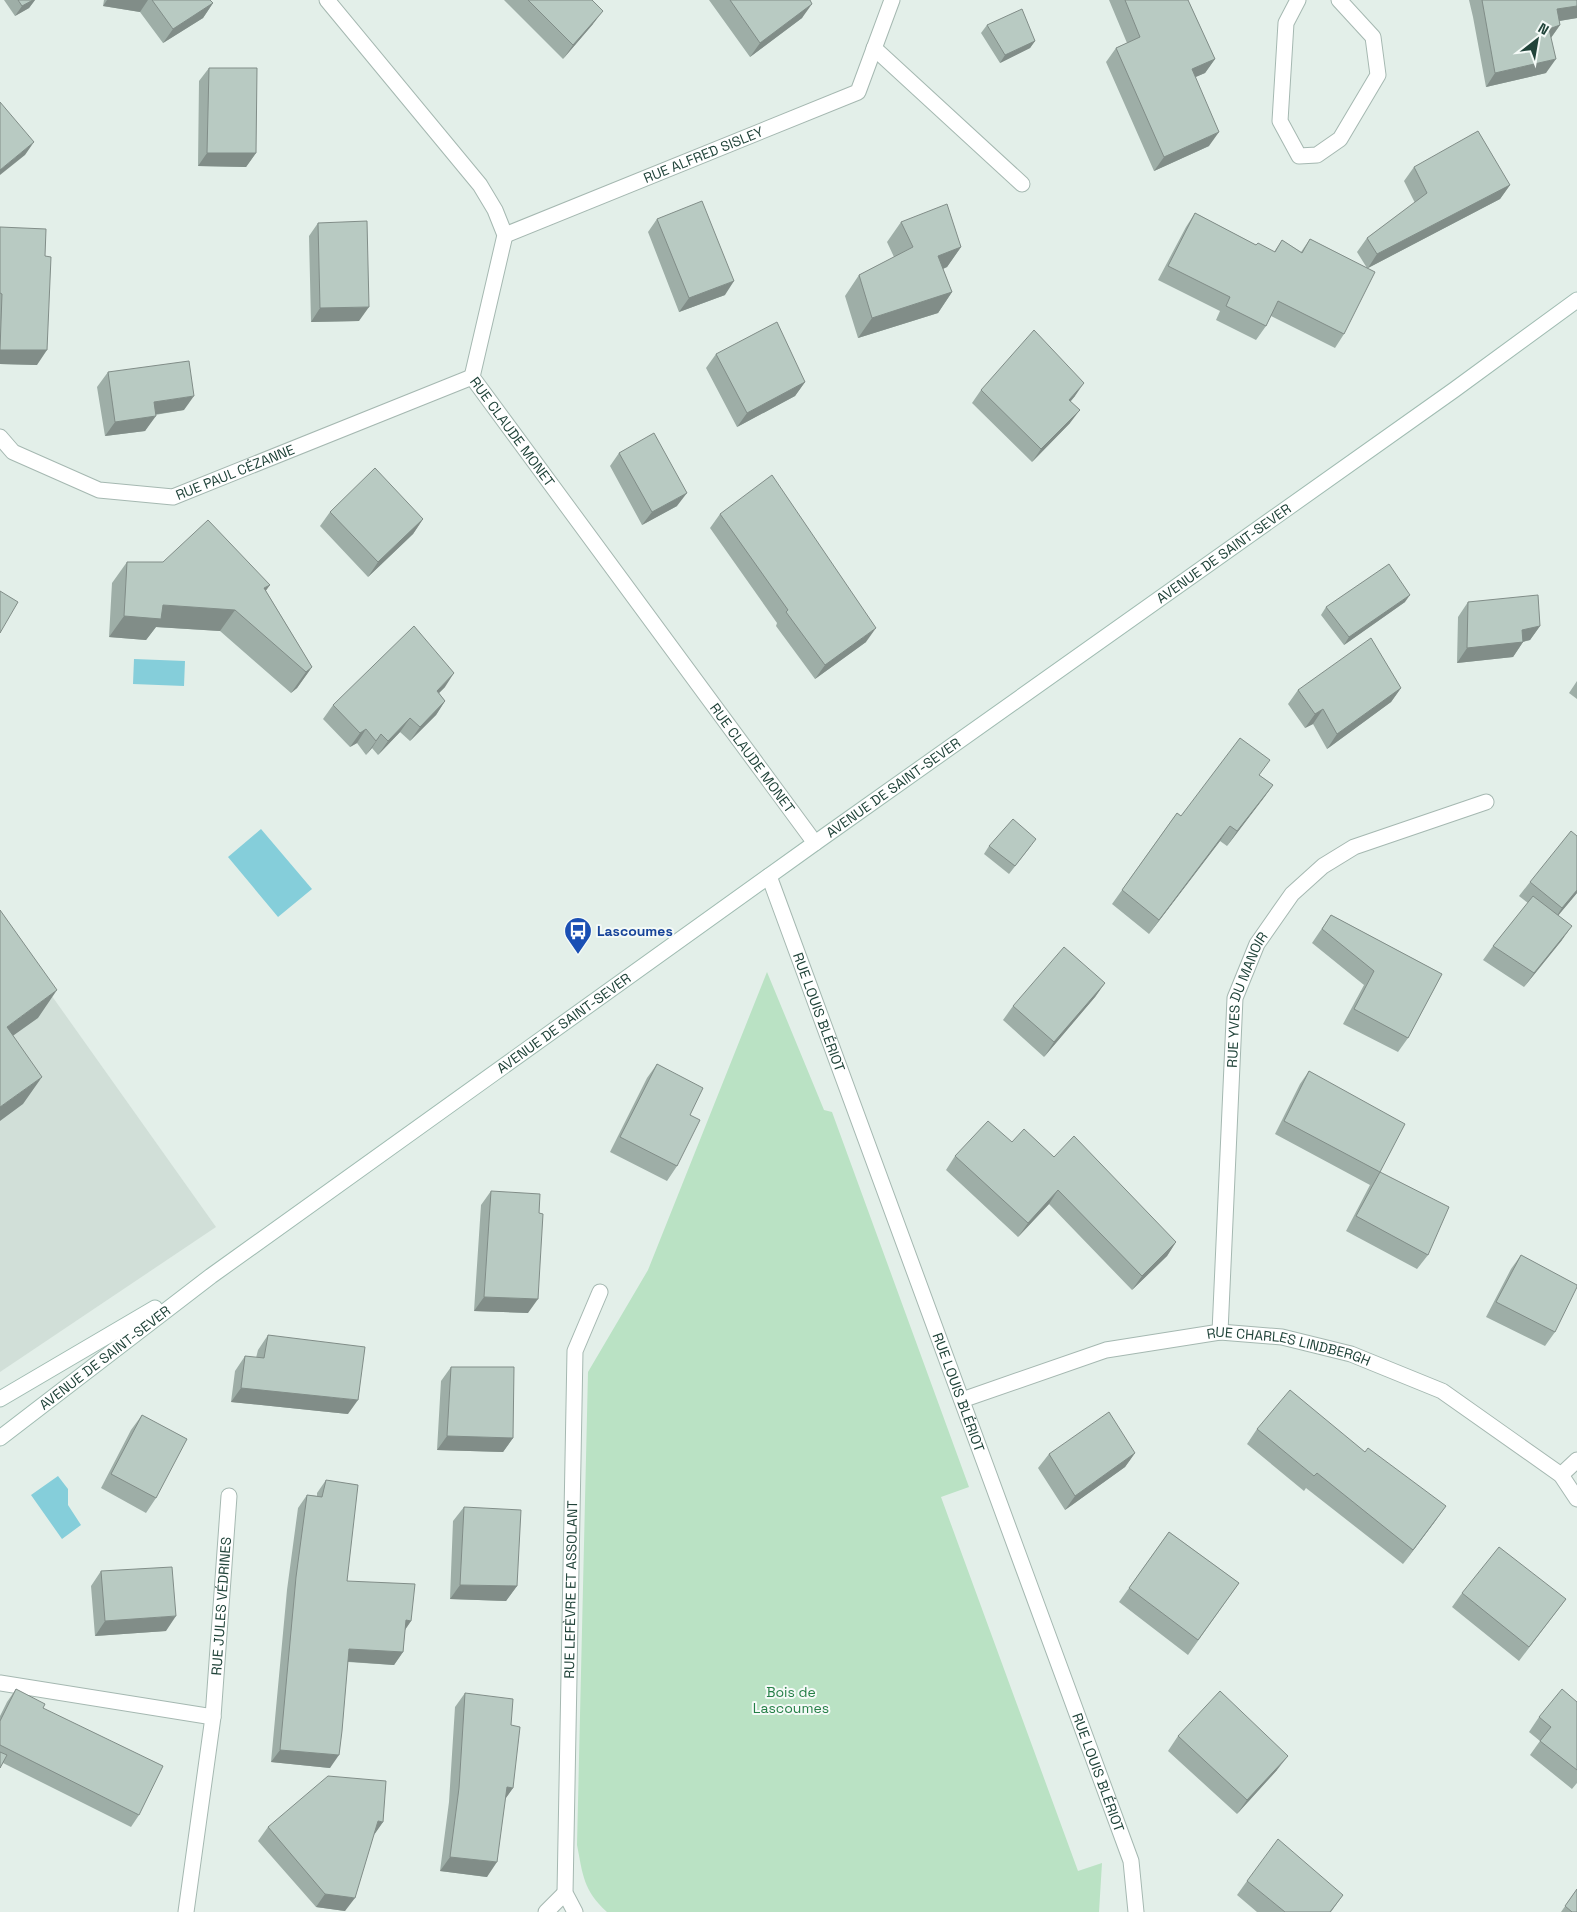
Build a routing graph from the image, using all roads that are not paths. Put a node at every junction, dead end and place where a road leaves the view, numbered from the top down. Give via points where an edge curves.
1 (327, 0) edge
2 (892, 0) edge
3 (1298, 0) edge
4 (1339, 0) edge
5 (874, 48) junction
6 (1022, 184) dead end
7 (505, 235) junction
8 (1577, 300) edge
9 (472, 377) junction
10 (0, 437) edge
11 (1486, 802) dead end
12 (815, 843) junction
13 (769, 876) junction
14 (211, 1276) junction
15 (600, 1292) dead end
16 (1220, 1332) junction
17 (0, 1400) edge
18 (962, 1400) junction
19 (0, 1438) edge
20 (1577, 1460) edge
21 (1561, 1475) junction
22 (230, 1496) dead end
23 (1577, 1499) edge
24 (0, 1683) edge
25 (213, 1717) junction
26 (565, 1893) junction
27 (186, 1912) edge
28 (546, 1912) edge
29 (575, 1912) edge
30 (1136, 1912) edge

1 - 7 street via 480,185
2 - 5 street, RUE ALFRED SISLEY
3 - 4 street via 1286,22 1280,121 1299,156 1318,155 1340,139 1378,75 1374,36
5 - 6 street
5 - 7 street, RUE ALFRED SISLEY via 858,92
7 - 9 street, RUE CLAUDE MONET
8 - 12 street, AVENUE DE SAINT-SEVER
9 - 10 street, RUE PAUL CÉZANNE via 173,497 99,490 13,452
9 - 12 street, RUE CLAUDE MONET
11 - 16 street, RUE YVES DU MANOIR via 1354,847 1323,866 1292,894 1257,944 1235,998
12 - 13 street, AVENUE DE SAINT-SEVER
13 - 14 street, AVENUE DE SAINT-SEVER
13 - 18 street, RUE LOUIS BLÉRIOT
14 - 17 street, AVENUE DE SAINT-SEVER
14 - 19 street, AVENUE DE SAINT-SEVER
15 - 26 street, RUE LEFÈVRE ET ASSOLANT via 575,1351
16 - 18 street, RUE CHARLES LINDBERGH via 1106,1350
16 - 21 street, RUE CHARLES LINDBERGH via 1282,1337 1351,1354 1442,1391
18 - 30 street, RUE LOUIS BLÉRIOT via 1131,1861
20 - 21 street
21 - 23 street, RUE CHARLES LINDBERGH
22 - 25 street, RUE JULES VÉDRINES
24 - 25 street
25 - 27 street, RUE JULES VÉDRINES
26 - 28 street
26 - 29 street, RUE LEFÈVRE ET ASSOLANT

